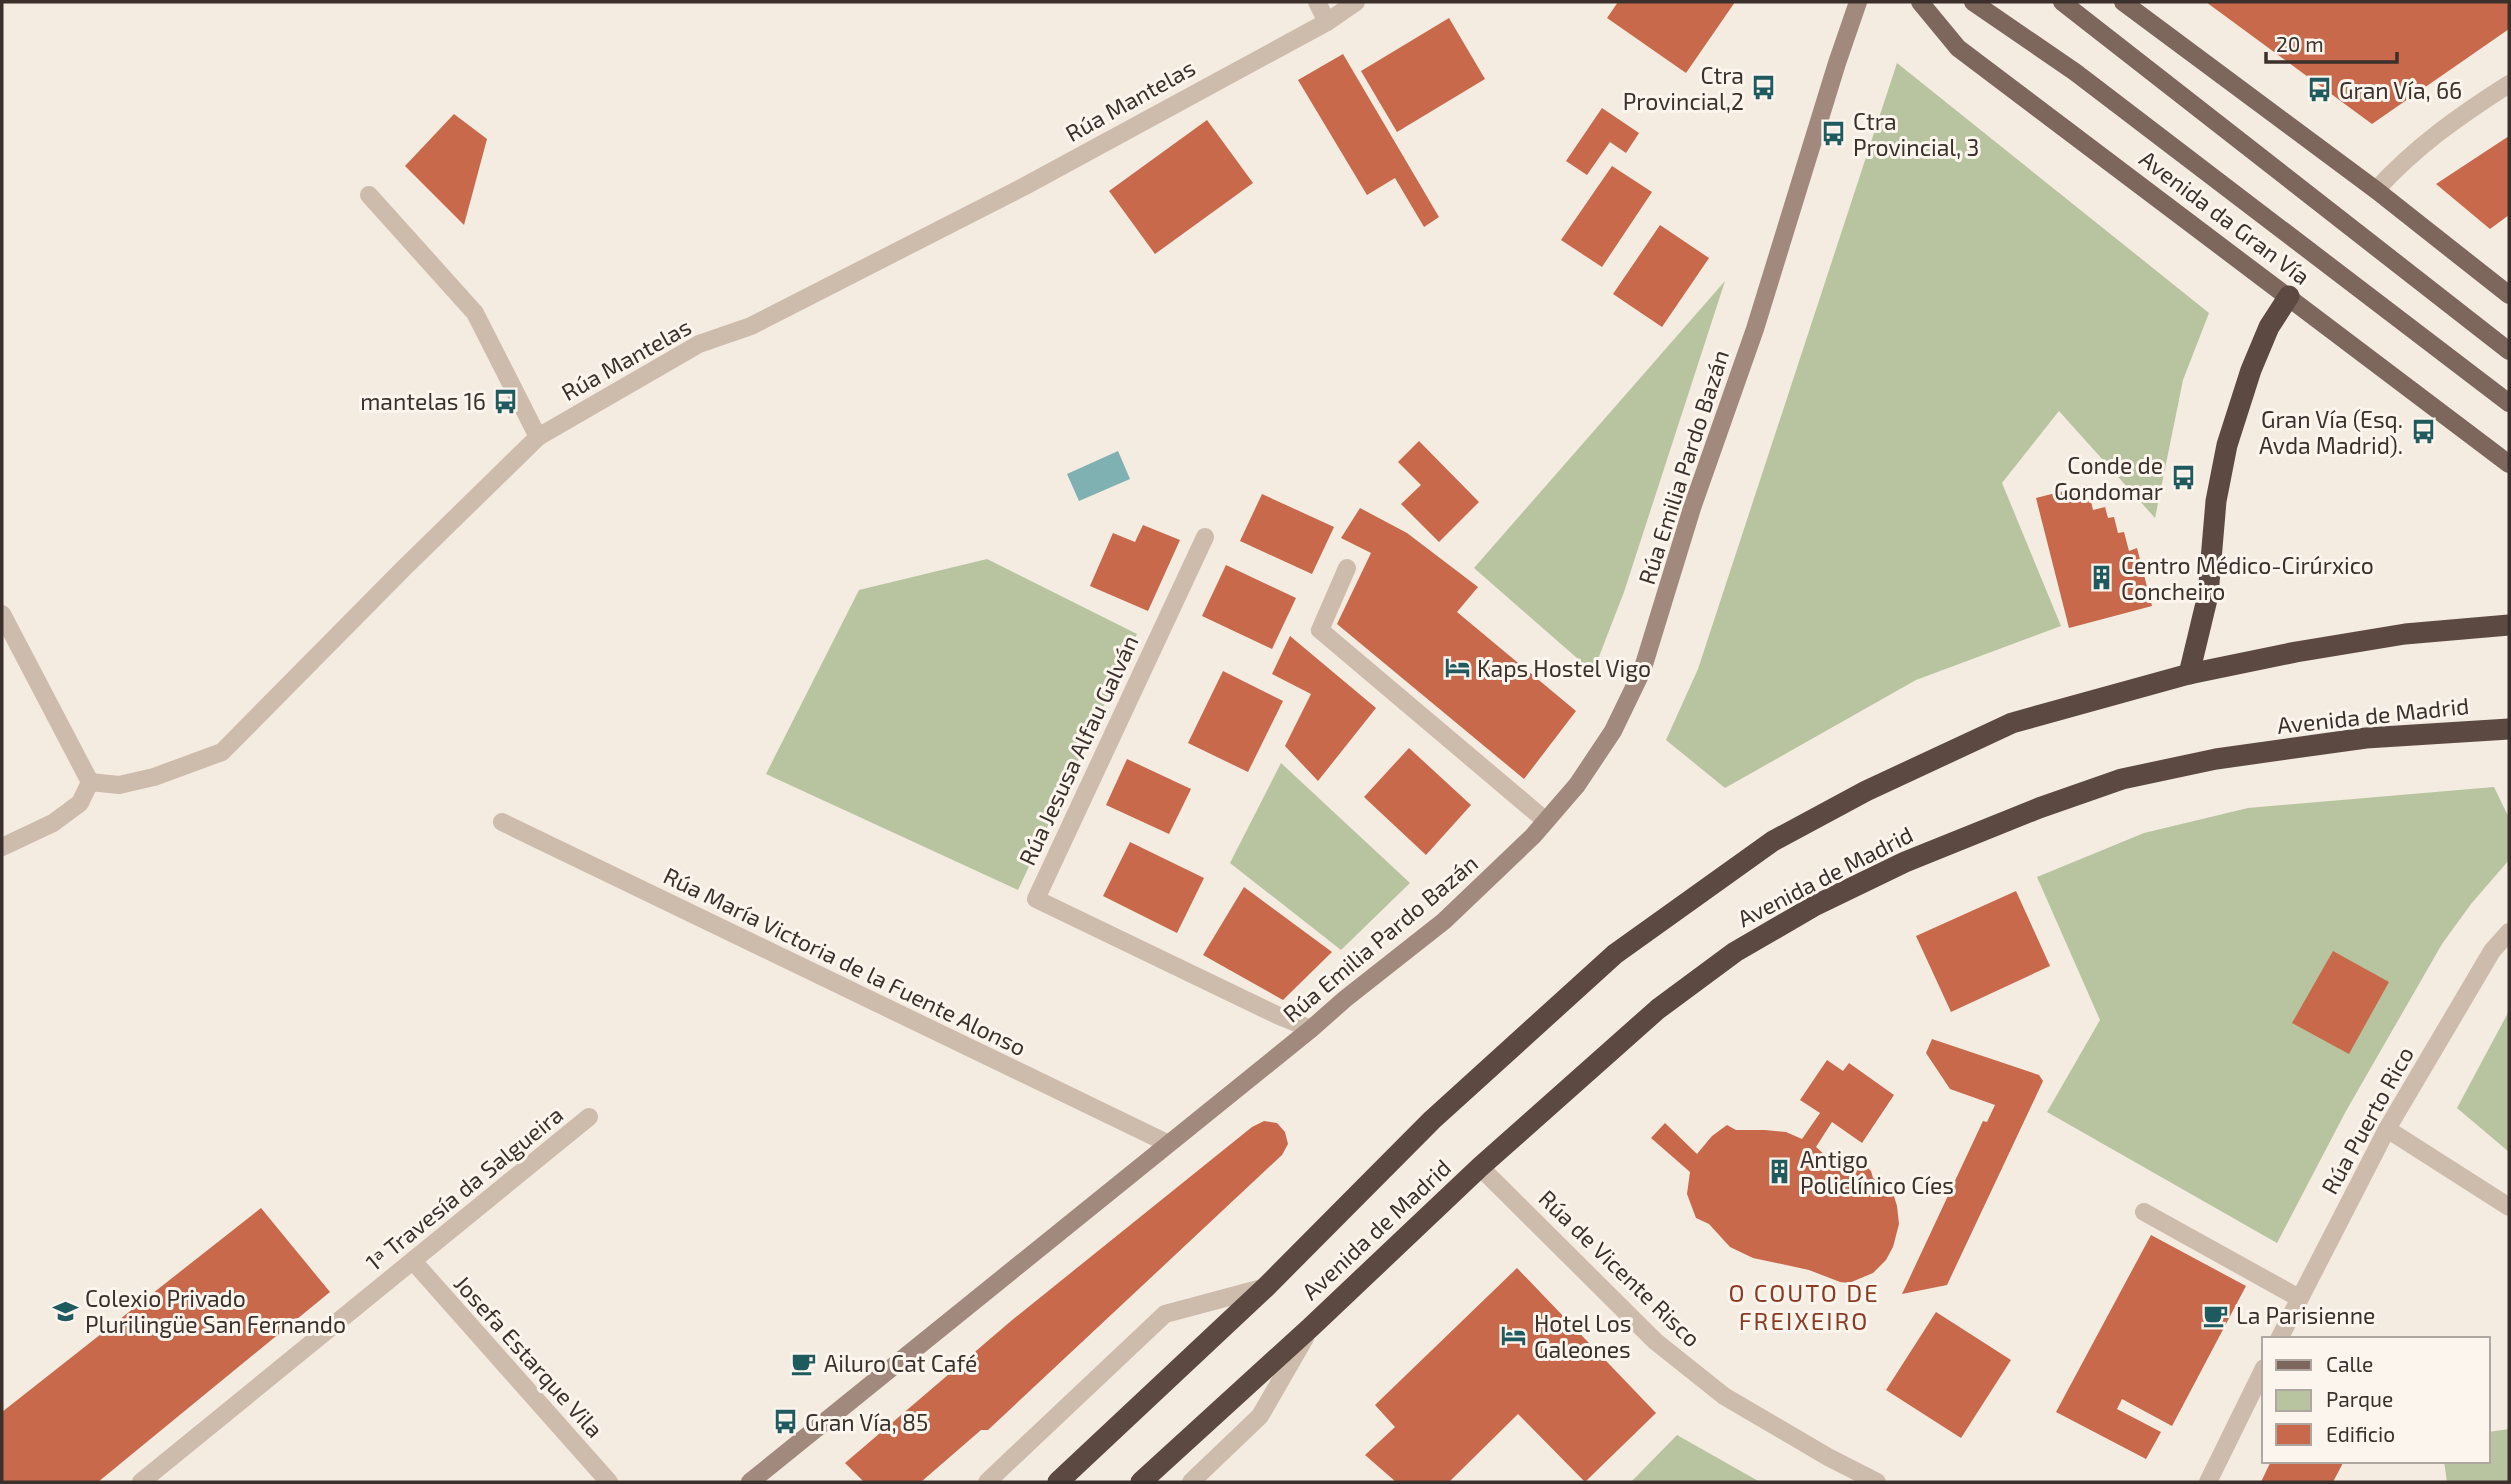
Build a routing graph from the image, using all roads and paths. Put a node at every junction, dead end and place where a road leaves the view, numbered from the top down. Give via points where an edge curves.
1 (1317, 2) edge
2 (1356, 2) edge
3 (1858, 2) edge
4 (1920, 2) edge
5 (1973, 2) edge
6 (2062, 2) edge
7 (2123, 2) edge
8 (1327, 22) junction
9 (2509, 84) edge
10 (2376, 190) junction
11 (369, 195) dead end
12 (2509, 295) edge
13 (2289, 296) junction
14 (2509, 351) edge
15 (2509, 403) edge
16 (538, 437) junction
17 (2509, 464) edge
18 (1205, 537) dead end
19 (1346, 568) dead end
20 (2, 614) edge
21 (2509, 625) edge
22 (2189, 674) junction
23 (2509, 729) edge
24 (90, 782) junction
25 (502, 821) dead end
26 (1546, 821) junction
27 (2, 848) edge
28 (2509, 932) edge
29 (1311, 1029) junction
30 (589, 1117) dead end
31 (2387, 1129) junction
32 (1167, 1143) junction
33 (1480, 1167) junction
34 (2509, 1207) edge
35 (2144, 1212) dead end
36 (413, 1261) junction
37 (1266, 1287) junction
38 (2299, 1298) junction
39 (1311, 1326) junction
40 (2280, 1337) edge
41 (2262, 1372) edge
42 (141, 1482) edge
43 (608, 1482) edge
44 (750, 1482) edge
45 (987, 1482) edge
46 (1058, 1482) edge
47 (1141, 1482) edge
48 (1191, 1482) edge
49 (1877, 1482) edge
50 (2208, 1482) edge

1 - 8 street
2 - 8 street, Rúa Mantelas
3 - 26 street, Rúa Emilia Pardo Bazán via 1642,671 1613,731
4 - 13 main road, Avenida da Gran Vía via 1958,48
5 - 15 main road, Avenida da Gran Vía via 2075,72
6 - 14 main road
7 - 10 main road
8 - 16 street, Rúa Mantelas via 1025,186 751,326 698,344
9 - 10 street via 2454,119
10 - 12 main road
11 - 16 street via 475,313
13 - 17 main road, Avenida da Gran Vía
13 - 22 highway via 2269,327 2251,370 2227,445 2216,501 2208,595
16 - 24 street, Rúa Mantelas via 222,752 119,785
18 - 29 street, Rúa Jesusa Alfau Galván via 1036,899
19 - 26 street via 1320,629
20 - 24 street
21 - 22 highway, Avenida de Madrid via 2405,634
22 - 37 highway, Avenida de Madrid via 2012,723 1866,791 1773,841 1615,954 1432,1120
23 - 33 highway, Avenida de Madrid via 2366,738 2216,759 2136,776 2039,808 1905,862 1816,905 1724,961 1658,1009
24 - 27 street via 80,803 53,823
25 - 32 street, Rúa María Victoria de la Fuente Alonso
26 - 29 street, Rúa Emilia Pardo Bazán via 1444,922
28 - 31 street, Rúa Puerto Rico via 2492,951
29 - 32 street, Rúa Emilia Pardo Bazán
30 - 36 street, 1ª Travesía da Salgueira
31 - 34 street
31 - 38 street, Rúa Puerto Rico
32 - 44 street, Rúa Emilia Pardo Bazán
33 - 39 highway, Avenida de Madrid
33 - 49 street, Rúa de Vicente Risco via 1655,1341 1714,1388
35 - 38 street
36 - 42 street, 1ª Travesía da Salgueira
36 - 43 street, Josefa Estarque Vila
37 - 45 street, Avenida de Madrid via 1165,1314
37 - 46 highway, Avenida de Madrid
38 - 40 street, Rúa Puerto Rico
39 - 47 highway, Avenida de Madrid
39 - 48 street via 1260,1416
41 - 50 street

